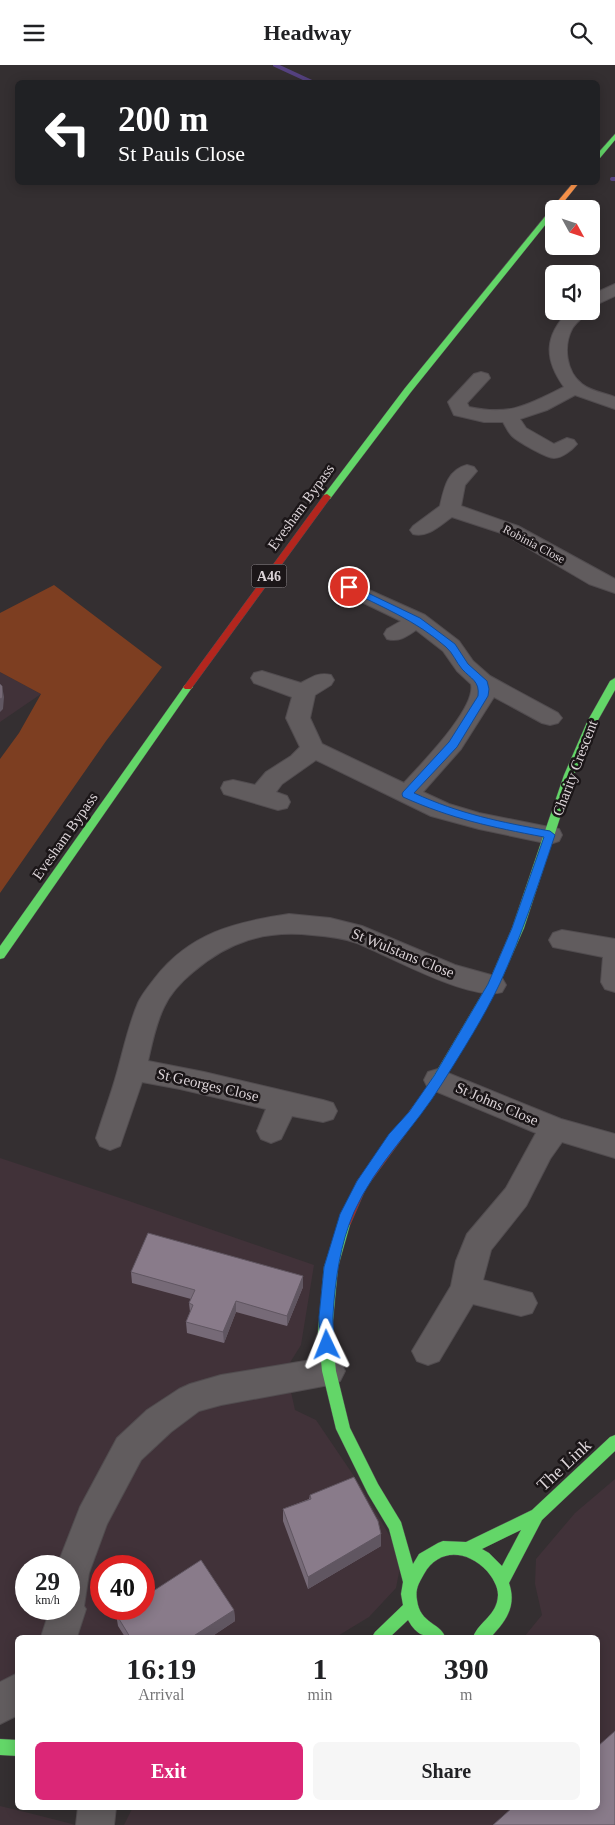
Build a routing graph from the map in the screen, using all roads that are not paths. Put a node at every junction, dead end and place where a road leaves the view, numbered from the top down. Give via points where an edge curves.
1 (615, 136) edge
2 (600, 155) edge
3 (574, 185) edge
4 (562, 200) edge
5 (545, 220) edge
6 (615, 289) edge
7 (600, 298) edge
8 (571, 320) edge
9 (480, 378) dead end
10 (575, 388) junction
11 (615, 403) edge
12 (508, 417) junction
13 (568, 444) dead end
14 (467, 471) dead end
15 (450, 509) junction
16 (420, 530) dead end
17 (349, 587) dead end
18 (615, 587) edge
19 (417, 620) junction
20 (396, 634) dead end
21 (262, 679) dead end
22 (482, 681) junction
23 (615, 681) edge
24 (550, 718) dead end
25 (313, 749) junction
26 (233, 788) dead end
27 (407, 794) junction
28 (550, 835) junction
29 (562, 940) dead end
30 (615, 949) edge
31 (0, 955) edge
32 (615, 959) edge
33 (614, 981) edge
34 (493, 985) junction
35 (132, 1070) junction
36 (438, 1080) junction
37 (282, 1103) junction
38 (322, 1111) dead end
39 (555, 1129) junction
40 (271, 1131) dead end
41 (110, 1138) dead end
42 (615, 1146) edge
43 (466, 1289) junction
44 (521, 1303) dead end
45 (428, 1351) dead end
46 (329, 1371) junction
47 (615, 1442) edge
48 (537, 1515) junction
49 (396, 1527) junction
50 (453, 1549) junction
51 (80, 1557) edge
52 (409, 1578) junction
53 (502, 1580) junction
54 (410, 1608) junction
55 (64, 1620) edge
56 (60, 1635) edge
57 (382, 1635) edge
58 (433, 1635) edge
59 (484, 1635) edge
60 (15, 1694) edge
61 (0, 1706) edge
62 (0, 1747) edge
63 (15, 1748) edge
64 (98, 1810) edge
65 (95, 1825) edge

1 - 2 main road
3 - 4 main road, Evesham Bypass / A46
5 - 31 main road, Evesham Bypass / A46 via 354,459 178,699
6 - 7 street
8 - 10 street via 562,331 558,343 560,363
9 - 12 street via 457,402 454,415
10 - 11 street
10 - 12 street via 540,407
12 - 13 street via 519,432 554,452
14 - 15 street via 455,483
15 - 16 street
15 - 18 street, Robinia Close via 511,530
17 - 19 street
19 - 20 street
19 - 22 street via 451,646 465,666
21 - 25 street via 290,689 314,685 298,718
22 - 24 street
22 - 27 street via 483,696 453,745
23 - 28 main road, Charity Crescent via 592,722
25 - 26 street via 274,778 270,799
25 - 27 street
27 - 28 street via 440,810
28 - 34 main road, Charity Crescent via 518,928
29 - 30 street
32 - 33 street
34 - 35 street, St Wulstans Close via 448,973 362,935 330,927 289,923 249,929 201,950 174,973 152,1002
34 - 36 main road, Charity Crescent
35 - 37 street, St Georges Close via 162,1073
35 - 41 street, St Wulstans Close
36 - 39 street, St Johns Close
36 - 46 main road, Charity Crescent via 361,1185 346,1214 328,1287 326,1331
37 - 38 street, St Georges Close
37 - 40 street
39 - 42 street, St Johns Close
39 - 43 street, St Johns Close via 516,1197 478,1243
43 - 44 street
43 - 45 street, St Johns Close
46 - 49 main road, Charity Crescent via 343,1429
46 - 51 street via 221,1390 190,1399 159,1421 129,1449 92,1518
47 - 48 main road, The Link
48 - 50 main road, The Link
48 - 53 main road, The Link
49 - 50 street
49 - 52 main road, Charity Crescent
50 - 52 main road, The Link via 422,1558
50 - 53 main road via 486,1558
52 - 54 main road via 407,1594
53 - 59 main road via 506,1599 503,1611 491,1631
54 - 57 main road
54 - 58 main road via 417,1621
55 - 56 street
60 - 61 street
62 - 63 main road
64 - 65 street

